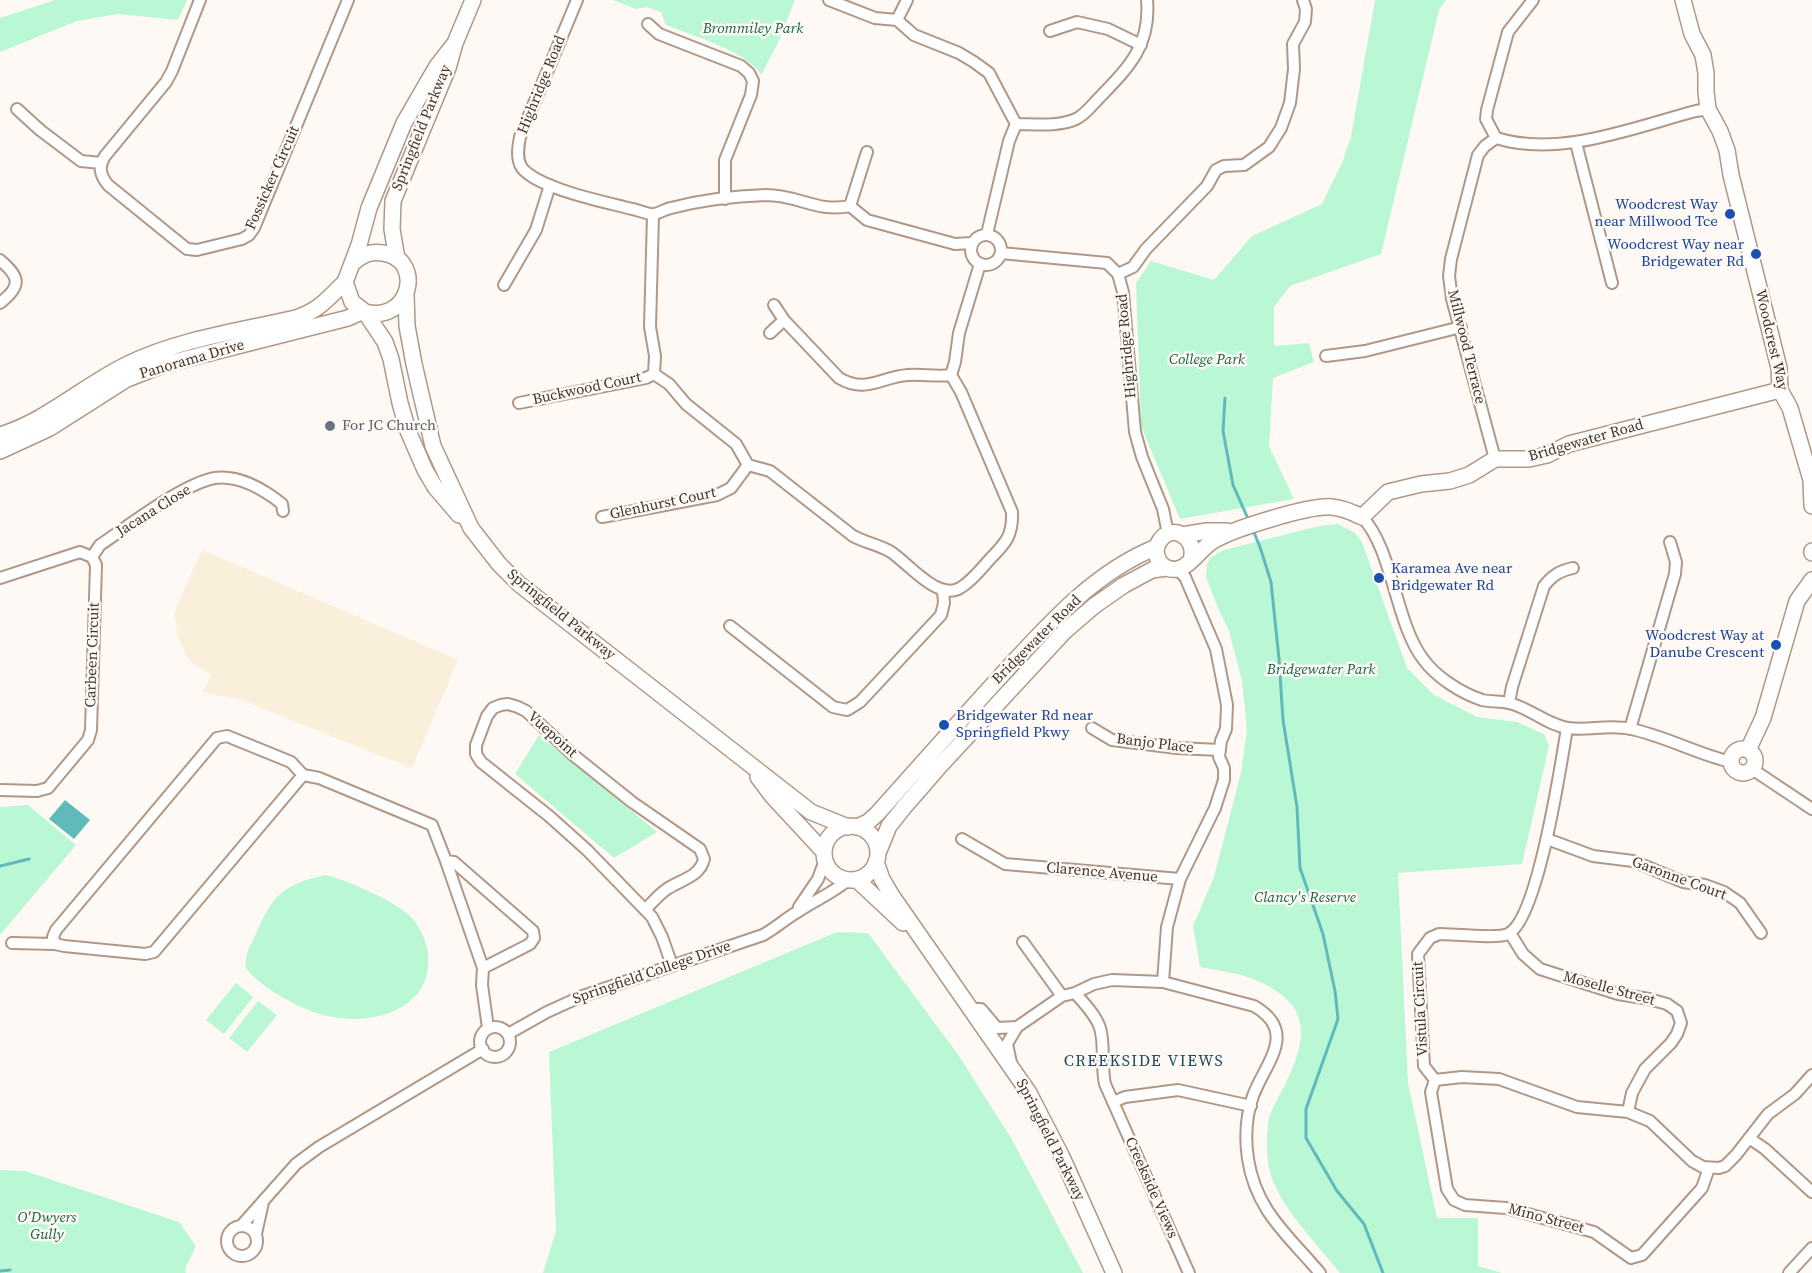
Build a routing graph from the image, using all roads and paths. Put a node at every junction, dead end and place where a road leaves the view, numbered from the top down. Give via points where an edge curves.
1 (200, 0) edge
2 (348, 0) edge
3 (473, 0) edge
4 (577, 0) edge
5 (829, 0) edge
6 (907, 0) edge
7 (1147, 0) edge
8 (1303, 0) edge
9 (1533, 0) edge
10 (1683, 0) edge
11 (897, 20) junction
12 (648, 24) dead end
13 (1050, 31) dead end
14 (455, 44) junction
15 (1141, 45) junction
16 (17, 109) dead end
17 (1708, 109) junction
18 (1016, 124) junction
19 (1496, 138) junction
20 (1576, 143) junction
21 (867, 152) dead end
22 (101, 162) junction
23 (550, 185) junction
24 (725, 199) junction
25 (850, 206) junction
26 (653, 214) junction
27 (987, 234) junction
28 (972, 243) junction
29 (1001, 253) junction
30 (397, 259) junction
31 (0, 260) edge
32 (353, 263) junction
33 (980, 264) junction
34 (1118, 274) junction
35 (345, 282) junction
36 (1612, 283) dead end
37 (504, 285) dead end
38 (406, 295) junction
39 (0, 303) edge
40 (774, 305) dead end
41 (364, 312) junction
42 (784, 320) junction
43 (1461, 327) junction
44 (770, 333) dead end
45 (1326, 356) dead end
46 (654, 374) junction
47 (951, 375) junction
48 (1780, 390) junction
49 (519, 404) dead end
50 (0, 435) edge
51 (0, 451) edge
52 (1495, 459) junction
53 (748, 465) junction
54 (1812, 480) edge
55 (1812, 506) edge
56 (283, 511) dead end
57 (602, 517) dead end
58 (1362, 517) junction
59 (471, 528) junction
60 (1230, 531) junction
61 (1175, 535) junction
62 (1670, 542) dead end
63 (1157, 547) junction
64 (92, 557) junction
65 (1181, 568) junction
66 (1573, 568) dead end
67 (0, 578) edge
68 (1812, 580) edge
69 (943, 591) junction
70 (730, 626) dead end
71 (1509, 703) junction
72 (1092, 728) dead end
73 (1568, 728) junction
74 (1630, 729) junction
75 (1220, 750) junction
76 (1748, 750) junction
77 (738, 755) junction
78 (1731, 762) junction
79 (1752, 769) junction
80 (303, 775) junction
81 (0, 790) edge
82 (1812, 809) edge
83 (852, 827) junction
84 (962, 838) dead end
85 (1547, 838) junction
86 (824, 856) junction
87 (877, 858) junction
88 (446, 861) junction
89 (1180, 879) junction
90 (852, 880) junction
91 (645, 910) junction
92 (795, 912) junction
93 (1510, 933) junction
94 (1761, 933) dead end
95 (1023, 942) dead end
96 (12, 943) dead end
97 (56, 944) junction
98 (935, 955) junction
99 (672, 965) junction
100 (483, 968) junction
101 (1163, 982) junction
102 (1075, 993) junction
103 (1062, 996) junction
104 (972, 1009) junction
105 (1017, 1027) junction
106 (489, 1028) junction
107 (508, 1034) junction
108 (483, 1049) junction
109 (1012, 1066) junction
110 (1812, 1075) edge
111 (1435, 1080) junction
112 (1113, 1102) junction
113 (1251, 1106) junction
114 (1628, 1112) junction
115 (1749, 1138) junction
116 (1709, 1168) junction
117 (1812, 1192) edge
118 (264, 1199) junction
119 (241, 1226) junction
120 (256, 1234) junction
121 (1812, 1248) edge
122 (1114, 1273) edge
123 (1189, 1273) edge
124 (1320, 1273) edge
125 (1789, 1273) edge

1 - 22 street via 166,82
2 - 22 street, Fossicker Circuit via 249,235 197,250 187,249 108,185 101,176
3 - 14 street, Springfield Parkway
4 - 23 street, Highridge Road via 520,137 522,167
5 - 11 street via 875,18
6 - 11 street
7 - 15 street via 1148,25
8 - 34 street via 1305,22 1293,44 1290,103 1269,147 1244,165 1216,170 1133,267
9 - 19 street via 1508,32 1503,45 1486,119
10 - 17 street, Woodcrest Way via 1703,56
11 - 18 street via 914,35 959,53 989,73
12 - 24 street via 660,34 741,66 753,81 725,160
13 - 15 street via 1077,22 1108,29
14 - 30 street, Springfield Parkway via 393,201
14 - 32 street via 404,123 369,207
15 - 18 street via 1129,67 1078,119
16 - 22 street via 81,161
17 - 20 street
17 - 48 street, Woodcrest Way via 1727,150 1779,368
18 - 27 street
19 - 20 street via 1536,146
19 - 43 street, Millwood Terrace via 1478,155 1451,259 1450,287
20 - 36 street
21 - 25 street
23 - 26 street, Highridge Road
23 - 37 street via 531,242
24 - 25 street, Highridge Road via 776,195 823,208
24 - 26 street, Highridge Road
25 - 28 street via 867,220 956,243
26 - 46 street via 650,327
27 - 28 street
27 - 29 street via 998,240
28 - 33 street via 971,256
29 - 33 street via 993,263
29 - 34 street, Highridge Road via 1107,263
30 - 32 street via 372,252
30 - 38 street via 407,272
31 - 39 street via 17,279 11,294
32 - 35 street
33 - 47 street via 958,333
34 - 61 street, Highridge Road via 1123,292 1135,432
35 - 41 street via 352,302
35 - 50 street, Panorama Drive via 312,312 178,344 148,355 93,383 54,410
38 - 41 street via 390,312
38 - 59 street, Springfield Parkway via 407,326 433,446
40 - 42 street
41 - 51 street, Panorama Drive via 137,375 50,428
41 - 59 street via 385,342 408,431 425,470
42 - 44 street
42 - 47 street via 848,384 858,387 908,375
43 - 45 street via 1365,351
43 - 52 street, Millwood Terrace
46 - 49 street, Buckwood Court
46 - 53 street via 736,444
47 - 69 street via 1012,512 1013,526 1006,542 967,584
48 - 52 street, Bridgewater Road via 1569,444 1547,455
48 - 54 street, Woodcrest Way via 1790,408
52 - 58 street via 1450,481 1388,492
53 - 57 street, Glenhurst Court via 731,488 717,495
53 - 69 street via 770,471 854,536 890,551
54 - 55 street, Woodcrest Way
56 - 64 street, Jacana Close via 282,504 262,488 214,478 187,488 100,545
58 - 60 street, Bridgewater Road via 1330,507
58 - 71 street via 1374,533 1422,659 1462,691 1484,700
59 - 77 street, Springfield Parkway via 519,584
60 - 61 street, Bridgewater Road
60 - 65 street, Bridgewater Road via 1210,542
61 - 63 street via 1159,542
61 - 65 street via 1187,538 1192,548
62 - 74 street via 1675,574
63 - 65 street via 1158,559
63 - 83 street, Bridgewater Road via 1104,578 1039,634 877,814
64 - 67 street via 80,552
64 - 81 street, Carbeen Circuit via 96,565 88,740 48,788
65 - 75 street, Clarence Avenue via 1216,649 1227,705
65 - 87 street, Bridgewater Road via 1152,570 1124,585 1065,631 911,799 889,826
66 - 71 street via 1561,570 1544,586
68 - 76 street via 1797,601 1763,718
69 - 70 street via 941,615 860,702 847,710 833,707
71 - 73 street
72 - 75 street, Banjo Place via 1112,740 1134,744
73 - 74 street
73 - 85 street
74 - 78 street
75 - 89 street, Clarence Avenue via 1224,780 1215,808
76 - 78 street via 1736,751
76 - 79 street via 1754,757
77 - 83 street, Springfield Parkway via 811,812
77 - 86 street, Springfield Parkway
78 - 79 street via 1739,773
79 - 82 street
80 - 88 street via 432,825
80 - 97 street via 154,951 145,954
80 - 97 street via 291,762 226,736 217,738 56,930
83 - 86 street via 831,835
83 - 87 street via 866,831 873,839
84 - 89 street, Clarence Avenue via 1005,864
85 - 93 street via 1536,882 1518,927
85 - 94 street, Garonne Court via 1593,856 1633,861 1683,882 1724,892 1740,903
86 - 90 street via 833,874
86 - 92 street, Springfield College Drive via 818,879
87 - 90 street via 867,875
87 - 98 street, Springfield Parkway via 882,879
88 - 100 street
88 - 100 street via 454,862 533,931 530,944
89 - 101 street via 1167,927
90 - 92 street, Springfield College Drive
90 - 98 street, Springfield Parkway via 901,920
91 - 91 street, Vuepoint via 587,850 481,762 476,745 493,708 508,704 526,711 632,802 700,849 704,859 700,868 665,890
91 - 99 street, Vuepoint via 663,937
92 - 99 street, Springfield College Drive via 763,935
93 - 111 street, Vistula Circuit via 1439,934 1430,938 1418,954 1424,1066
93 - 114 street, Moselle Street via 1523,954 1540,969 1618,994 1658,1001 1677,1011 1681,1023 1677,1034 1645,1069 1632,1093
95 - 103 street
96 - 97 street
98 - 104 street, Springfield Parkway
99 - 107 street, Springfield College Drive via 580,997
100 - 106 street
101 - 102 street via 1112,980
101 - 113 street via 1254,1006 1271,1020 1277,1048
102 - 103 street
102 - 112 street, Creekside Views via 1101,1030 1103,1074
103 - 105 street
104 - 105 street via 981,1009 997,1028
104 - 109 street, Springfield Parkway
105 - 109 street via 1008,1044
106 - 107 street via 502,1028
106 - 108 street via 481,1038
107 - 108 street via 510,1042 504,1054 490,1056
108 - 118 street via 319,1147 296,1164
109 - 122 street, Springfield Parkway via 1062,1157
110 - 115 street via 1768,1114
111 - 114 street via 1499,1079 1577,1107
111 - 116 street, Mino Street via 1431,1092 1447,1189 1454,1200 1465,1205 1506,1208 1594,1232 1631,1258 1642,1255 1702,1188
112 - 113 street via 1178,1090
112 - 123 street, Creekside Views
113 - 124 street via 1246,1140 1258,1197
114 - 116 street via 1645,1118 1692,1161
115 - 116 street via 1725,1166
115 - 117 street
118 - 119 street
118 - 120 street
119 - 120 street via 250,1227
119 - 120 street via 227,1237 233,1254 251,1254 257,1245
121 - 125 street

